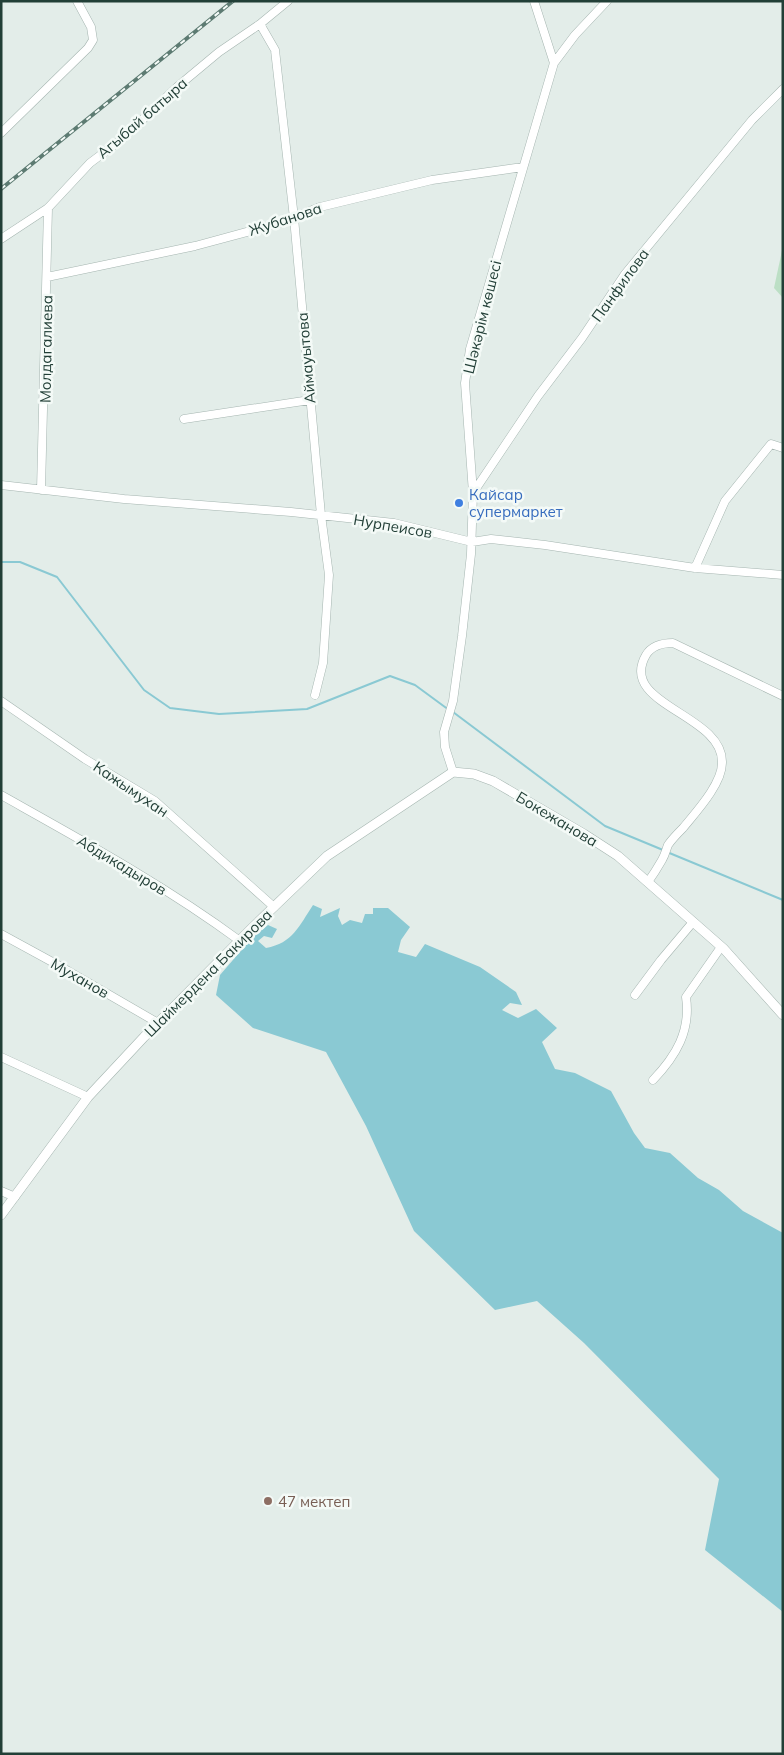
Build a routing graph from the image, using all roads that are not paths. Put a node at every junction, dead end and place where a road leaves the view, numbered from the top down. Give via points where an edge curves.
1 (77, 1) edge
2 (288, 1) edge
3 (534, 1) edge
4 (607, 1) edge
5 (260, 24) junction
6 (554, 63) junction
7 (783, 89) edge
8 (1, 133) edge
9 (523, 167) junction
10 (48, 208) junction
11 (294, 218) junction
12 (1, 239) edge
13 (47, 278) junction
14 (310, 400) junction
15 (184, 419) dead end
16 (783, 448) edge
17 (1, 485) edge
18 (41, 490) junction
19 (474, 493) junction
20 (321, 515) junction
21 (472, 542) junction
22 (695, 568) junction
23 (783, 575) edge
24 (315, 695) dead end
25 (783, 696) edge
26 (1, 701) edge
27 (453, 772) junction
28 (1, 795) edge
29 (648, 882) junction
30 (274, 907) junction
31 (693, 922) junction
32 (1, 934) edge
33 (240, 941) junction
34 (721, 947) junction
35 (635, 995) dead end
36 (783, 1015) edge
37 (158, 1023) junction
38 (1, 1057) edge
39 (653, 1080) dead end
40 (88, 1097) junction
41 (1, 1191) edge
42 (15, 1197) junction
43 (1, 1215) edge

1 - 8 street via 91,27 93,40
2 - 5 street, Агыбай батыра
3 - 6 street
4 - 6 street, Шәкәрім көшесі
5 - 10 street, Агыбай батыра via 177,87 122,139 90,163
5 - 11 street, Аймауытова via 275,50
6 - 9 street, Шәкәрім көшесі
7 - 19 street, Панфилова via 752,120 625,274
9 - 11 street, Жубанова via 432,180 320,207
9 - 19 street, Шәкәрім көшесі via 470,349 465,383
10 - 12 street, Агыбай батыра
10 - 13 street, Молдагалиева
11 - 13 street, Жубанова via 195,246
11 - 14 street, Аймауытова
13 - 18 street, Молдагалиева
14 - 15 street
14 - 20 street, Аймауытова
16 - 22 street via 771,444 725,502
17 - 18 street, Нурпеисов
18 - 20 street, Нурпеисов
19 - 21 street, Шәкәрім көшесі
20 - 21 street, Нурпеисов via 394,523
20 - 24 street, Аймауытова via 329,575 323,663
21 - 22 street, Нурпеисов via 491,539 545,545
21 - 27 street, Шәкәрім көшесі via 453,700 444,732
22 - 23 street, Нурпеисов
25 - 29 street via 673,643 650,650 642,668 642,679 648,690 710,735 720,749 722,762 716,783 669,844
26 - 30 street, Кажымухан via 155,801
27 - 29 street, Бокежанова via 474,774 492,781 618,856
27 - 30 street, Шаймердена Бакирова via 327,856
28 - 33 street, Абдикадыров via 114,858
29 - 31 street, Бокежанова
30 - 33 street, Шаймердена Бакирова
31 - 34 street, Бокежанова
31 - 35 street
32 - 37 street, Муханов
33 - 37 street, Шаймердена Бакирова
34 - 36 street, Бокежанова
34 - 39 street via 686,997 686,1029 669,1063
37 - 40 street, Шаймердена Бакирова
38 - 40 street
40 - 42 street, Шаймердена Бакирова
41 - 42 street
42 - 43 street, Шаймердена Бакирова

